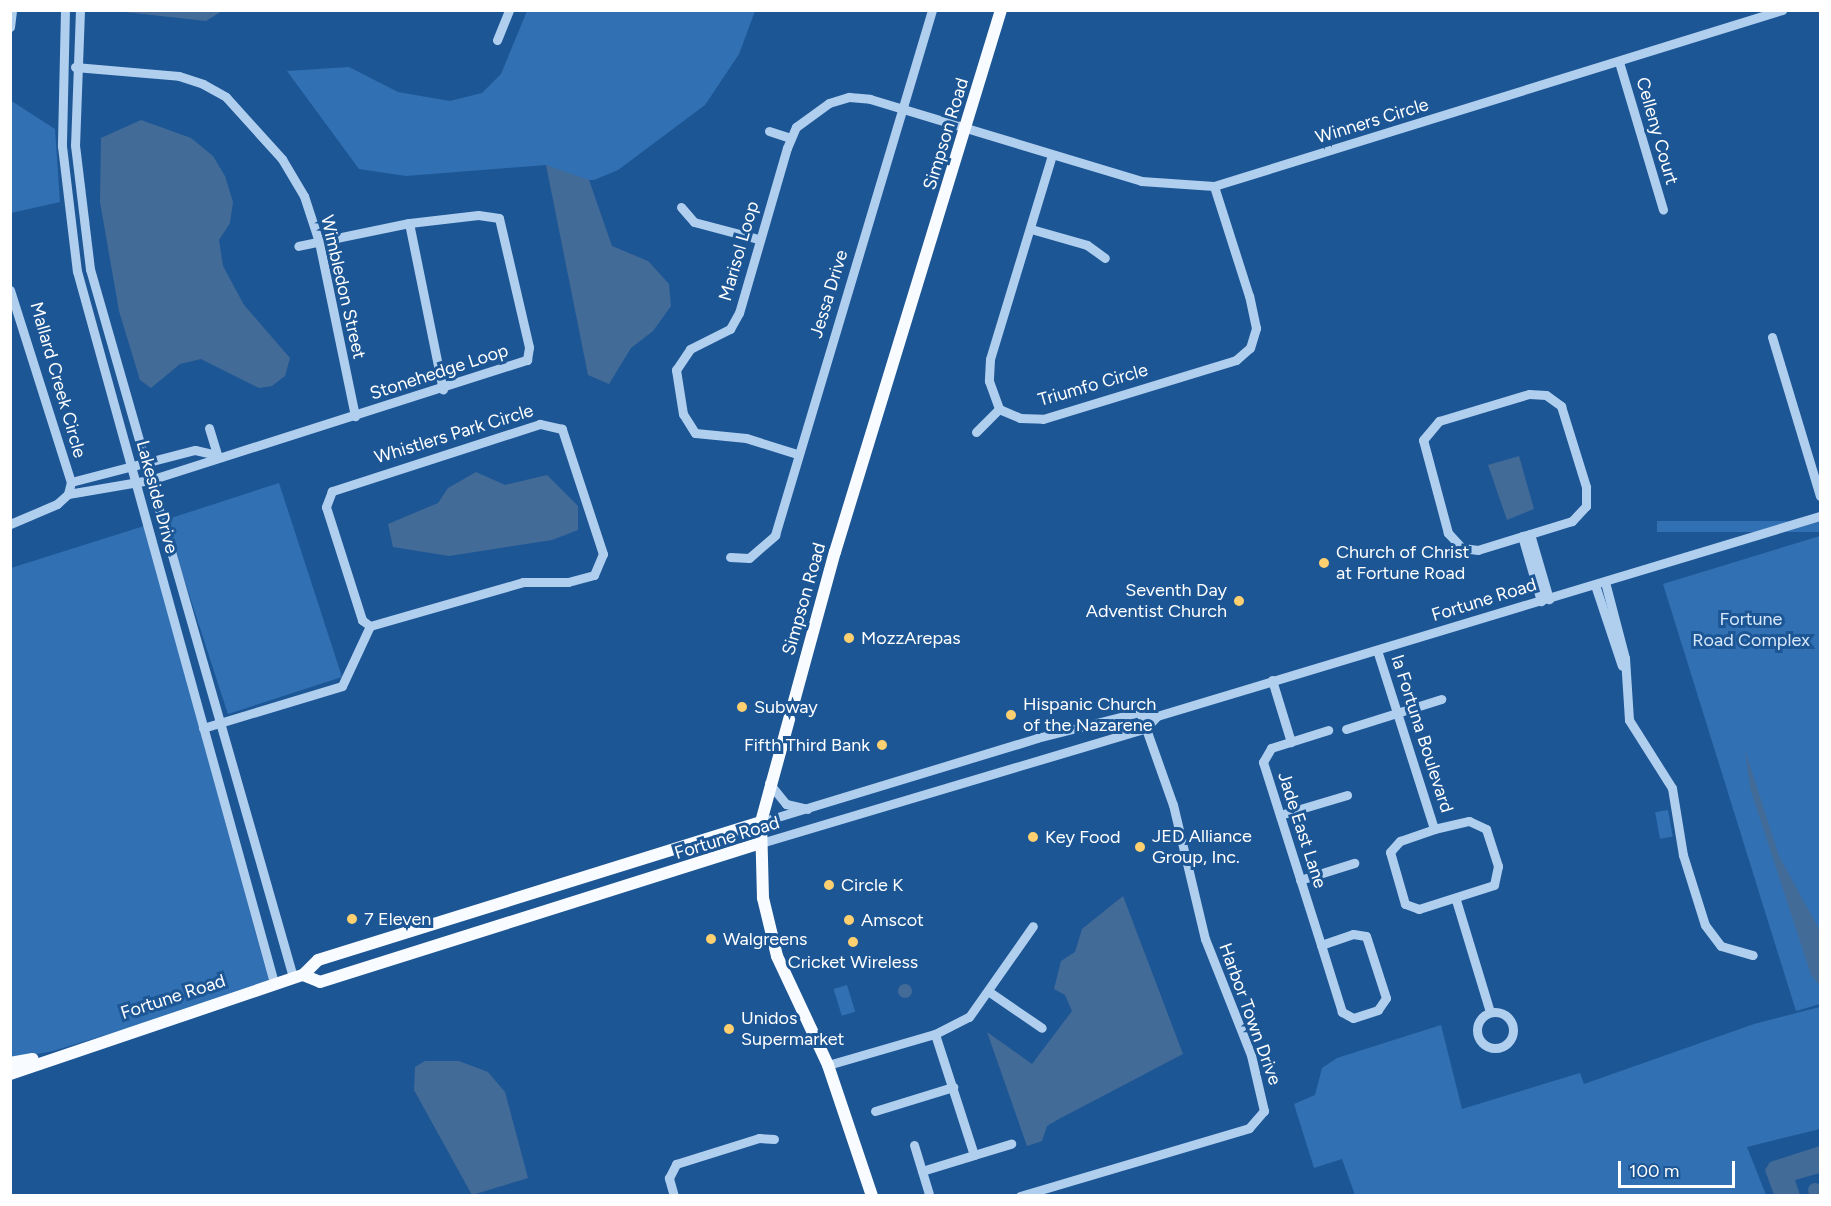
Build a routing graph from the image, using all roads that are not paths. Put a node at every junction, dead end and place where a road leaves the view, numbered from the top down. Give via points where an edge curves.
1 (65, 10) edge
2 (80, 10) edge
3 (509, 10) edge
4 (932, 10) edge
5 (1000, 10) edge
6 (1782, 10) edge
7 (11, 11) edge
8 (10, 27) edge
9 (497, 39) dead end
10 (1619, 62) junction
11 (75, 68) junction
12 (902, 112) junction
13 (967, 130) junction
14 (770, 131) dead end
15 (791, 138) junction
16 (1052, 155) junction
17 (1214, 186) junction
18 (681, 207) dead end
19 (1663, 210) dead end
20 (409, 223) junction
21 (1031, 229) junction
22 (758, 239) junction
23 (319, 242) junction
24 (298, 246) dead end
25 (1105, 258) dead end
26 (10, 290) edge
27 (1772, 337) dead end
28 (443, 390) junction
29 (999, 409) junction
30 (355, 416) junction
31 (209, 428) dead end
32 (976, 432) dead end
33 (797, 454) junction
34 (217, 455) junction
35 (146, 463) junction
36 (132, 466) junction
37 (150, 480) junction
38 (136, 481) junction
39 (71, 482) junction
40 (68, 494) junction
41 (1821, 496) edge
42 (1821, 516) edge
43 (10, 524) edge
44 (1526, 535) junction
45 (730, 557) dead end
46 (1605, 582) junction
47 (1595, 585) junction
48 (1545, 600) junction
49 (370, 626) junction
50 (1377, 650) junction
51 (1622, 666) junction
52 (1272, 680) junction
53 (1441, 699) dead end
54 (1140, 712) junction
55 (1397, 712) junction
56 (1156, 716) junction
57 (220, 724) junction
58 (203, 728) junction
59 (1146, 728) junction
60 (1346, 729) dead end
61 (1328, 730) dead end
62 (1291, 742) junction
63 (769, 783) junction
64 (1347, 795) dead end
65 (812, 810) junction
66 (1280, 815) junction
67 (761, 822) junction
68 (1434, 829) junction
69 (761, 843) junction
70 (1354, 863) dead end
71 (1300, 880) junction
72 (1456, 900) junction
73 (1033, 926) dead end
74 (1321, 945) junction
75 (1753, 955) dead end
76 (298, 976) junction
77 (274, 983) junction
78 (988, 991) junction
79 (1490, 1012) junction
80 (1042, 1028) dead end
81 (935, 1034) junction
82 (54, 1056) junction
83 (10, 1064) edge
84 (828, 1065) junction
85 (10, 1074) edge
86 (952, 1087) junction
87 (875, 1111) dead end
88 (774, 1139) dead end
89 (1011, 1144) dead end
90 (914, 1145) dead end
91 (974, 1155) junction
92 (922, 1171) junction
93 (929, 1194) edge
94 (674, 1196) edge
95 (872, 1196) edge
96 (1020, 1196) edge

1 - 36 street, Lakeside Drive via 61,105 70,226 87,314
2 - 11 street, Lakeside Drive
3 - 9 street
4 - 12 street, Jessa Drive
5 - 13 main road, Simpson Road
6 - 10 street, Winners Circle
7 - 8 street
10 - 17 street, Winners Circle
10 - 19 street, Celleny Court
11 - 23 street, Wimbledon Street via 178,76 226,98 282,159 304,196
11 - 35 street, Lakeside Drive via 75,145 90,269
12 - 13 street, Marisol Loop
12 - 15 street, Marisol Loop via 849,97 813,111
12 - 33 street, Jessa Drive
13 - 16 street, Winners Circle
13 - 63 main road, Simpson Road
14 - 15 street
15 - 22 street, Marisol Loop
16 - 17 street, Winners Circle via 1141,181
16 - 21 street
17 - 29 street, Triumfo Circle via 1249,296 1256,328 1250,348 1236,360 1043,419
18 - 22 street via 694,222
20 - 23 street, Stonehedge Loop
20 - 28 street
20 - 28 street, Stonehedge Loop via 478,215 499,218 506,230 529,347 527,360
21 - 25 street via 1088,244
21 - 29 street via 990,359 989,381
22 - 33 street, Marisol Loop via 739,313 730,329 690,349 676,370 676,388 695,433 746,438
23 - 24 street, Stonehedge Loop
23 - 30 street, Wimbledon Street
26 - 39 street, Mallard Creek Circle
27 - 41 street
28 - 30 street, Stonehedge Loop
29 - 32 street
30 - 34 street, Stonehedge Loop
31 - 34 street
33 - 45 street, Jessa Drive via 775,535 749,558
34 - 35 street, Stonehedge Loop via 195,450
34 - 37 street, Stonehedge Loop
35 - 36 street, Stonehedge Loop
35 - 37 street, Lakeside Drive
36 - 38 street, Lakeside Drive
36 - 39 street, Mallard Creek Circle
37 - 38 street, Stonehedge Loop
37 - 57 street, Lakeside Drive
38 - 40 street
38 - 58 street, Lakeside Drive
39 - 40 street, Mallard Creek Circle
40 - 43 street via 44,513
42 - 46 street, Fortune Road
44 - 44 street via 1473,550 1450,538 1424,453 1430,428 1537,393 1558,404 1587,502 1575,519
44 - 48 street
46 - 47 street, Fortune Road
46 - 51 street via 1625,658
47 - 48 street, Fortune Road
47 - 51 street
48 - 50 street, Fortune Road
49 - 49 street, Whistlers Park Circle via 523,582 568,582 599,571 603,554 562,429 540,424 332,491 326,507 362,620
49 - 57 street via 342,686
50 - 52 street, Fortune Road
50 - 55 street, la Fortuna Boulevard
51 - 75 street via 1629,720 1672,788 1683,855 1706,925 1720,946
52 - 56 street, Fortune Road
52 - 62 street
53 - 55 street
54 - 56 street, Fortune Road
54 - 59 street, Harbor Town Drive
54 - 65 street, Fortune Road via 999,749
55 - 60 street
55 - 68 street, la Fortuna Boulevard
56 - 59 street
57 - 58 street
57 - 76 street, Lakeside Drive
58 - 77 street, Lakeside Drive
59 - 69 street, Fortune Road
59 - 96 street, Harbor Town Drive via 1173,805 1205,939 1251,1055 1264,1111 1249,1128
61 - 62 street, Jade East Lane
62 - 66 street, Jade East Lane via 1271,748 1263,762
63 - 65 street via 786,804
63 - 67 main road, Simpson Road
64 - 66 street
65 - 67 street, Fortune Road
66 - 71 street, Jade East Lane
67 - 69 main road, Simpson Road
67 - 76 main road, Fortune Road via 318,960
68 - 72 street, la Fortuna Boulevard via 1469,821 1486,829 1498,866 1494,885
68 - 72 street, la Fortuna Boulevard via 1400,841 1390,852 1390,866 1405,904 1419,909
69 - 76 main road, Fortune Road via 320,982
69 - 84 main road, Simpson Road via 763,898 777,956
70 - 71 street
71 - 74 street, Jade East Lane
72 - 79 street
73 - 78 street
74 - 74 street, Jade East Lane via 1353,934 1366,936 1386,998 1378,1010 1353,1017 1342,1012
76 - 77 main road, Fortune Road
77 - 82 main road, Fortune Road
78 - 80 street
78 - 81 street via 969,1017
79 - 79 street via 1478,1024 1478,1035 1485,1045 1502,1047 1511,1039 1511,1021
81 - 84 street
81 - 86 street
82 - 83 main road, Fortune Road
82 - 85 main road, Fortune Road
84 - 95 main road, Simpson Road
86 - 87 street
86 - 91 street
88 - 94 street via 759,1138 676,1164 669,1178
89 - 91 street
90 - 92 street
91 - 92 street
92 - 93 street

